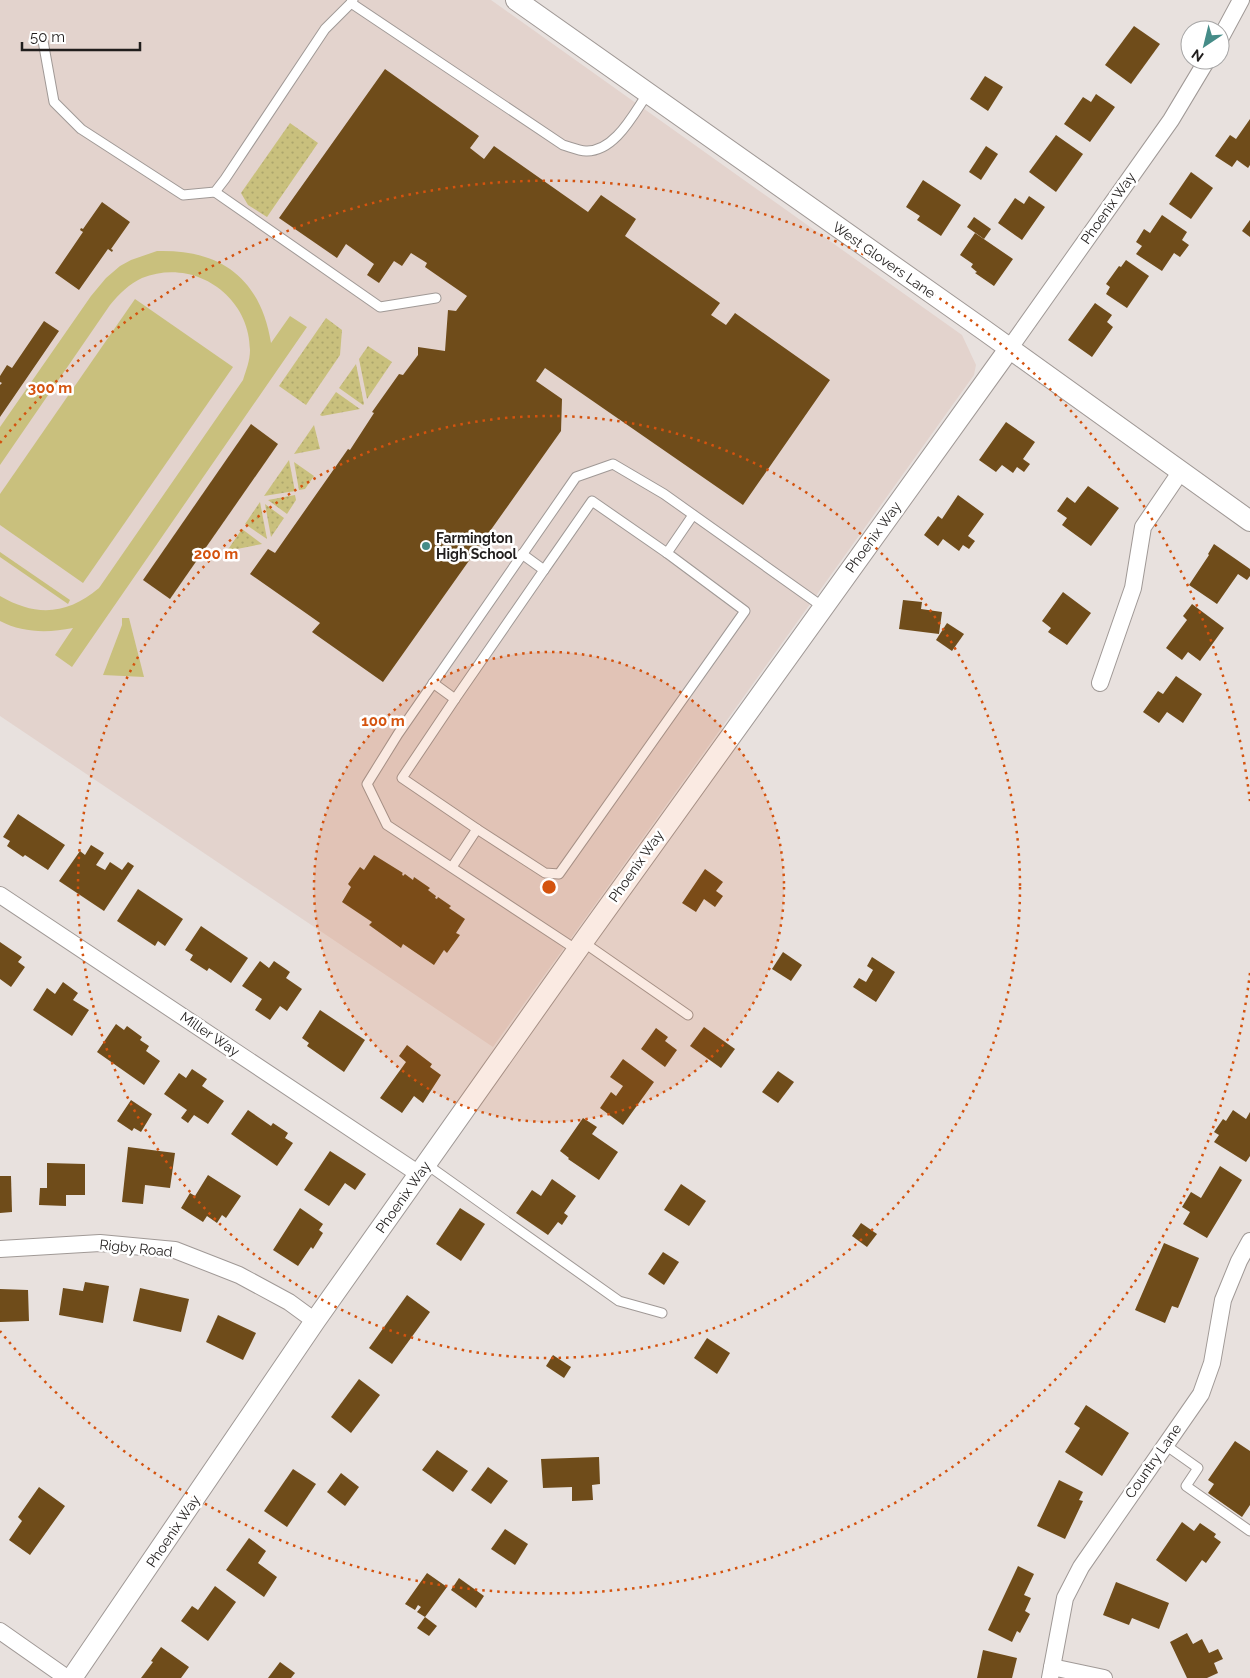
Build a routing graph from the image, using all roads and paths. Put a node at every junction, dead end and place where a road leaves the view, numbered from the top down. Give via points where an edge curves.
1 (516, 0) edge
2 (1241, 0) edge
3 (352, 1) edge
4 (1230, 20) edge
5 (43, 41) dead end
6 (1201, 70) edge
7 (648, 94) junction
8 (215, 192) junction
9 (436, 298) dead end
10 (1010, 349) junction
11 (1181, 471) junction
12 (693, 515) junction
13 (1250, 521) edge
14 (667, 553) junction
15 (522, 554) junction
16 (544, 570) junction
17 (823, 607) junction
18 (433, 683) junction
19 (1100, 683) dead end
20 (455, 699) junction
21 (477, 829) junction
22 (452, 867) junction
23 (0, 895) edge
24 (580, 946) junction
25 (688, 1014) dead end
26 (423, 1169) junction
27 (1250, 1242) edge
28 (0, 1248) edge
29 (662, 1314) dead end
30 (316, 1321) junction
31 (1164, 1444) junction
32 (1250, 1531) edge
33 (0, 1631) edge
34 (1051, 1673) edge
35 (67, 1678) edge
36 (72, 1678) edge
37 (1104, 1678) edge

1 - 7 street, West Glovers Lane
2 - 4 street
3 - 7 lane via 563,146 587,151 602,148 614,140
3 - 8 lane via 325,29
5 - 8 lane via 54,102 82,129 183,195
6 - 10 street, Phoenix Way via 1171,120
7 - 10 street, West Glovers Lane
8 - 9 lane via 380,307
10 - 11 street, West Glovers Lane
10 - 17 street, Phoenix Way
11 - 13 street, West Glovers Lane
11 - 19 street via 1143,528 1133,588
12 - 14 lane
12 - 15 lane via 613,464 576,477
12 - 17 lane
14 - 16 lane via 592,501
14 - 21 lane via 746,611 559,874 545,873
15 - 16 lane
15 - 18 lane
16 - 20 lane
17 - 24 street, Phoenix Way
18 - 20 lane
18 - 22 lane via 366,784 387,824
20 - 21 lane via 402,778
21 - 22 lane
22 - 24 lane
23 - 26 street, Miller Way
24 - 25 lane
24 - 26 street, Phoenix Way
26 - 29 lane via 619,1301
26 - 30 street, Phoenix Way
27 - 31 street, Country Lane via 1223,1300 1212,1363 1201,1394
28 - 30 street, Rigby Road via 100,1243 175,1250 239,1275
30 - 36 street, Phoenix Way
31 - 32 lane via 1198,1468 1186,1486
31 - 34 street, Country Lane via 1081,1567 1065,1598
33 - 35 street
34 - 37 street

